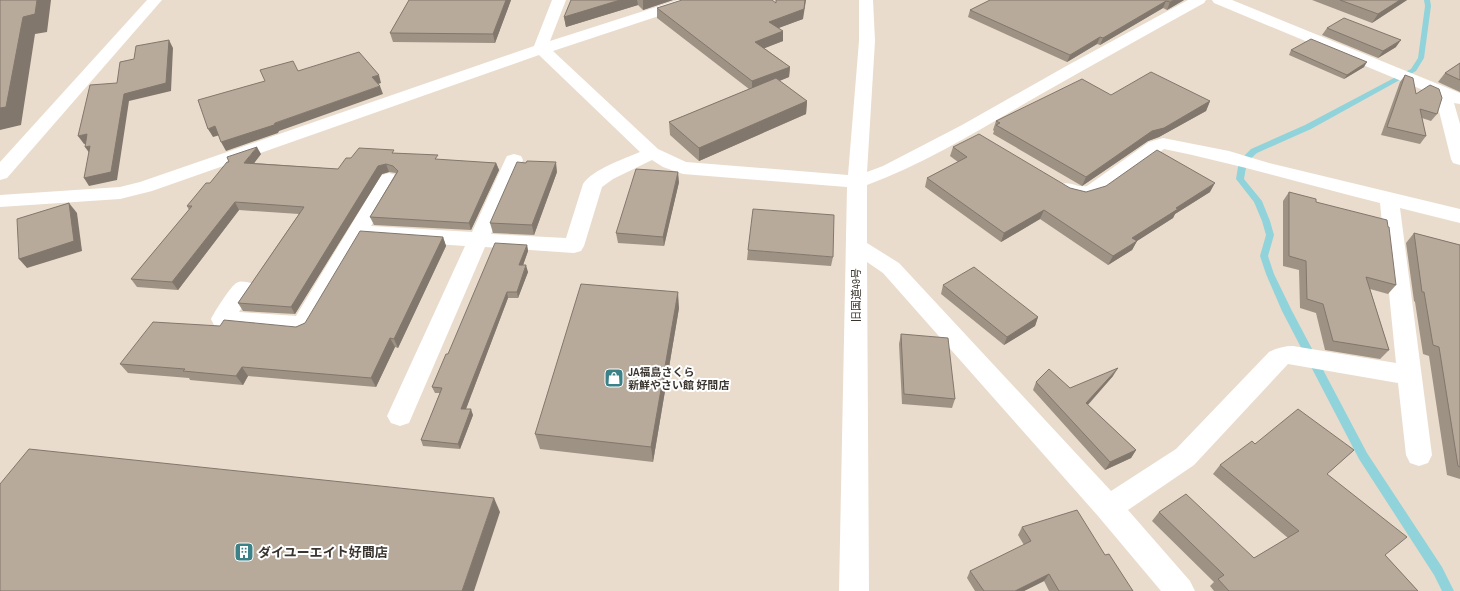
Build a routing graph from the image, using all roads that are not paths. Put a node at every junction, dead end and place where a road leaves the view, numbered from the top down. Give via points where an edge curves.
1 (155, 0) edge
2 (558, 0) edge
3 (693, 0) edge
4 (866, 0) edge
5 (1199, 0) edge
6 (1218, 0) edge
7 (542, 49) junction
8 (1443, 92) junction
9 (1460, 99) edge
10 (968, 129) junction
11 (988, 140) edge
12 (652, 152) junction
13 (1460, 159) edge
14 (514, 160) dead end
15 (0, 174) edge
16 (389, 179) dead end
17 (1054, 180) edge
18 (857, 182) junction
19 (1390, 199) junction
20 (0, 201) edge
21 (1460, 216) edge
22 (357, 232) junction
23 (478, 240) junction
24 (857, 246) junction
25 (242, 290) dead end
26 (1410, 375) junction
27 (400, 416) dead end
28 (1419, 455) dead end
29 (1108, 507) junction
30 (854, 591) edge
31 (1180, 591) edge

1 - 15 street
2 - 7 street
3 - 7 street
4 - 18 street, 旧国道49号 via 867,41
5 - 10 street
6 - 8 street
7 - 12 street
7 - 20 street via 145,187 115,194
8 - 9 street
8 - 13 street
10 - 11 street
10 - 18 street via 890,170
12 - 18 street via 682,168
12 - 23 street via 606,174 593,184 574,246
14 - 23 street
16 - 22 street
17 - 19 street via 1074,192 1088,193 1163,143 1229,157
18 - 24 street, 旧国道49号
19 - 21 street
19 - 26 street
22 - 23 street
22 - 25 street via 302,325 222,319
23 - 27 street
24 - 29 street via 891,268
24 - 30 street, 旧国道49号
26 - 28 street
26 - 29 street via 1320,358 1284,355 1277,359 1185,457
29 - 31 street

